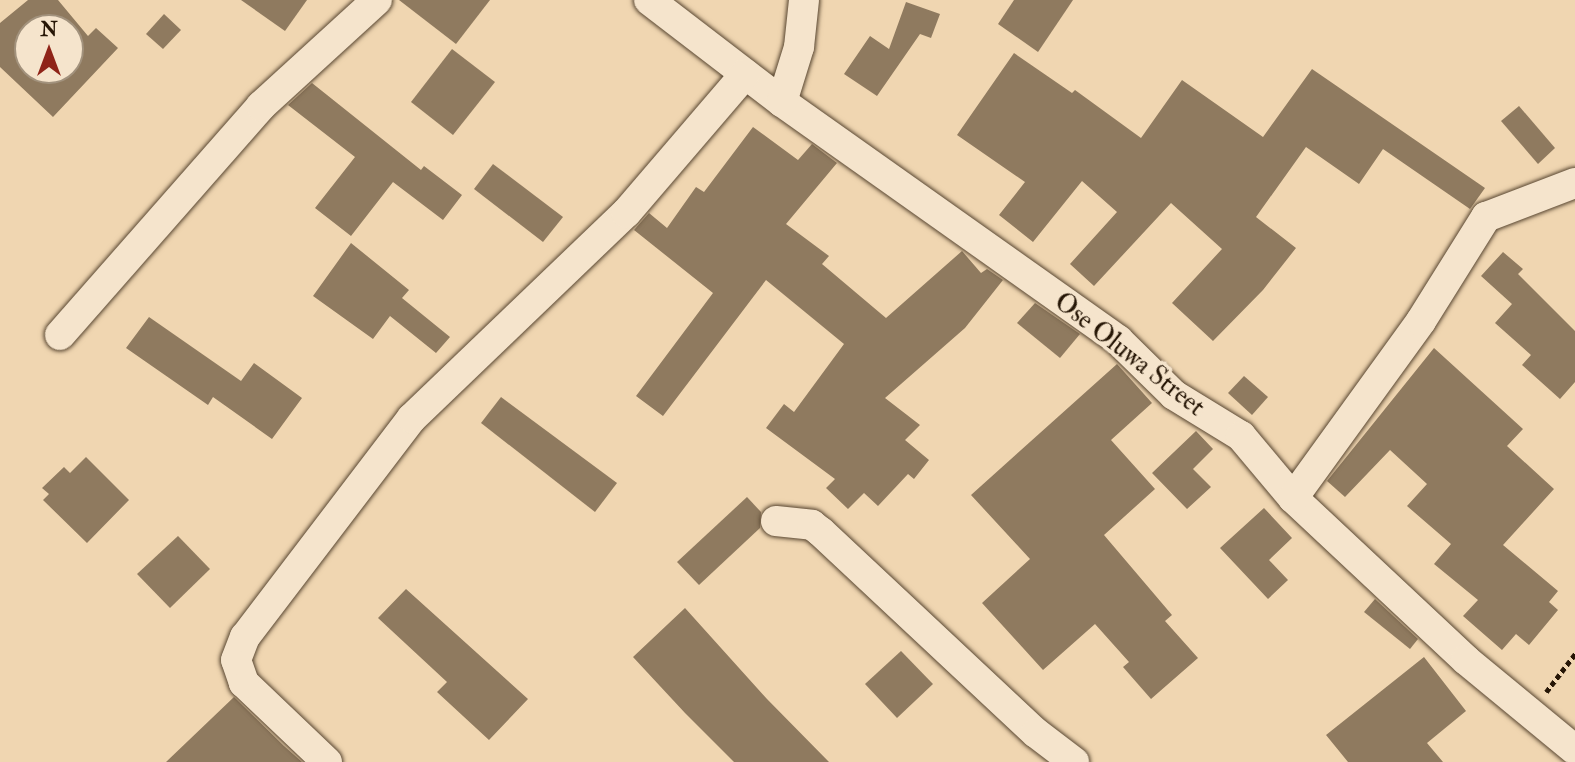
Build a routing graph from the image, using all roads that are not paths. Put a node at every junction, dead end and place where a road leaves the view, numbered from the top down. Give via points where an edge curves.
1 (377, 0) edge
2 (649, 0) edge
3 (804, 0) edge
4 (745, 75) junction
5 (782, 102) junction
6 (1575, 183) edge
7 (60, 335) dead end
8 (1293, 498) junction
9 (776, 521) dead end
10 (1575, 750) edge
11 (327, 762) edge
12 (1074, 762) edge

1 - 7 street via 261,106
2 - 4 street, Ose Oluwa Street
3 - 5 street via 799,47
4 - 5 street, Ose Oluwa Street
4 - 11 street via 626,213 412,418 245,638 236,660 244,683
5 - 8 street, Ose Oluwa Street via 1118,340 1174,395 1241,436
6 - 8 street via 1486,217 1421,321
8 - 10 street, Ose Oluwa Street via 1466,660
9 - 12 street via 812,525 821,532

